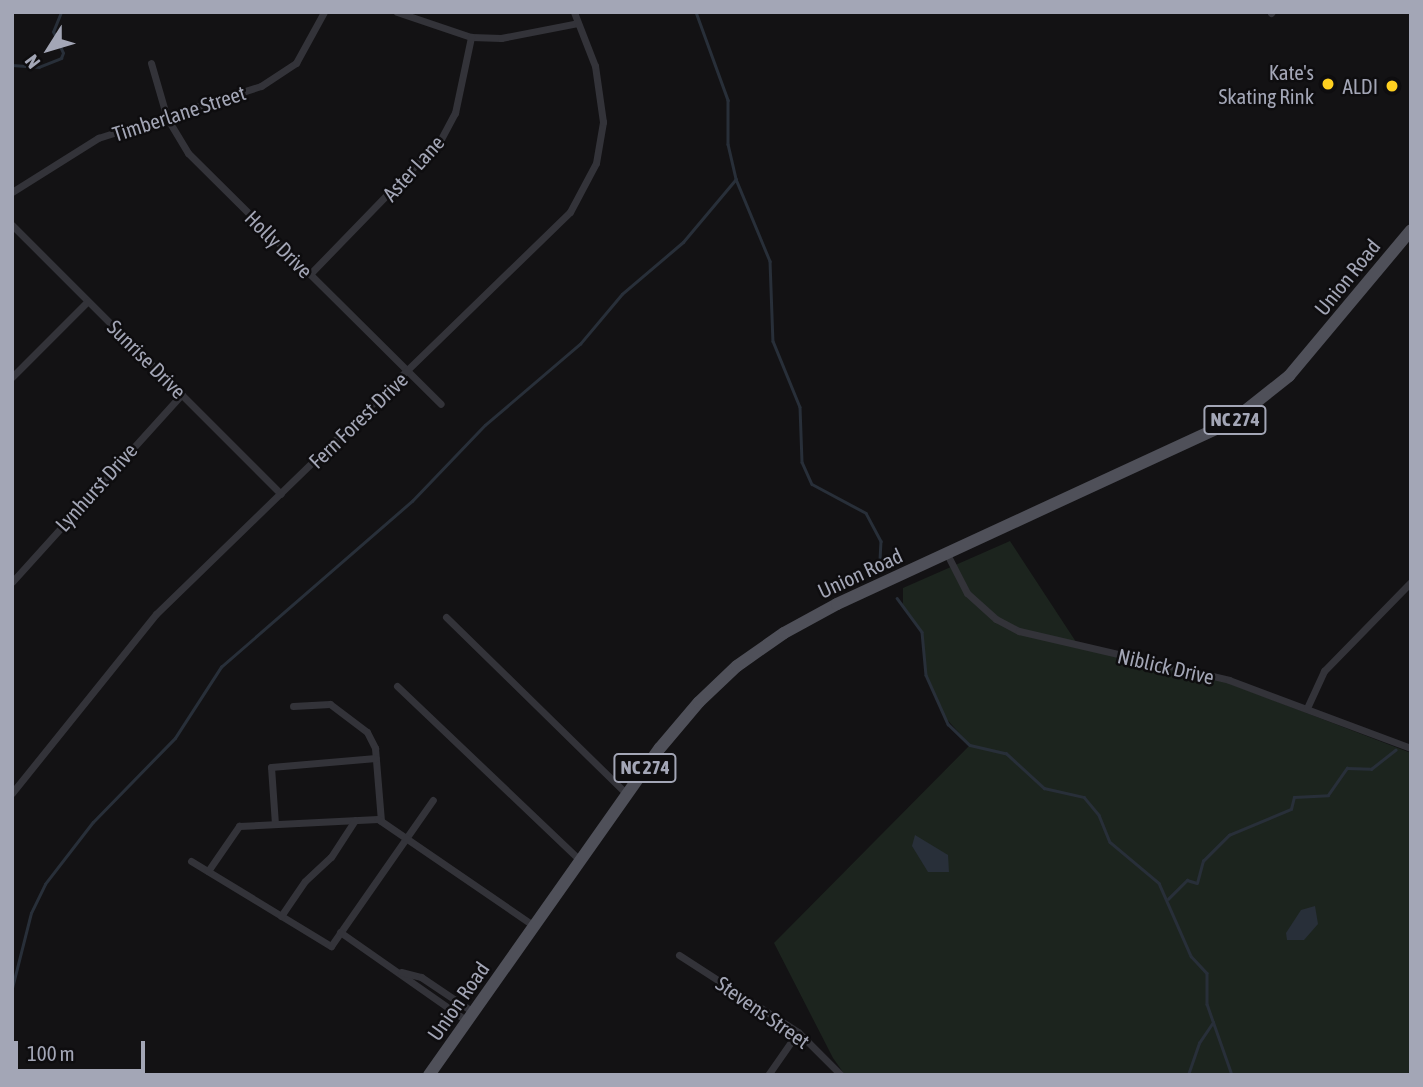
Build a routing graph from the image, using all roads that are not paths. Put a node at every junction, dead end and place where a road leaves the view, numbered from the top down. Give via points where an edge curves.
1 (324, 12) edge
2 (397, 12) edge
3 (574, 12) edge
4 (578, 23) junction
5 (471, 37) junction
6 (151, 63) dead end
7 (167, 118) junction
8 (12, 192) edge
9 (12, 225) edge
10 (1411, 230) edge
11 (310, 274) junction
12 (88, 301) junction
13 (408, 372) junction
14 (12, 377) edge
15 (182, 394) junction
16 (441, 404) dead end
17 (281, 494) junction
18 (947, 554) junction
19 (12, 582) edge
20 (1411, 582) edge
21 (446, 617) dead end
22 (397, 686) dead end
23 (293, 706) dead end
24 (1307, 708) junction
25 (1411, 748) edge
26 (376, 758) junction
27 (12, 793) edge
28 (627, 794) junction
29 (433, 800) dead end
30 (355, 820) junction
31 (381, 821) junction
32 (275, 824) junction
33 (406, 837) junction
34 (580, 860) junction
35 (191, 861) dead end
36 (208, 872) junction
37 (281, 916) junction
38 (534, 926) junction
39 (340, 932) junction
40 (679, 955) dead end
41 (470, 1017) junction
42 (798, 1032) junction
43 (429, 1075) edge
44 (768, 1075) edge
45 (841, 1075) edge

1 - 7 street, Timberlane Street via 305,52 285,72 253,89
2 - 5 street
3 - 4 street, Fern Forest Drive
4 - 5 street via 501,38
4 - 13 street, Fern Forest Drive via 595,66 603,108 600,149 585,189 561,223
5 - 11 street, Aster Lane via 456,113 441,139
6 - 7 street, Holly Drive
7 - 8 street, Timberlane Street via 98,138
7 - 11 street, Holly Drive via 188,153
9 - 12 street, Sunrise Drive
10 - 18 main road, Union Road / NC 274 via 1308,356 1251,409 1208,435
11 - 13 street, Holly Drive
12 - 14 street
12 - 15 street, Sunrise Drive
13 - 16 street, Holly Drive
13 - 17 street, Fern Forest Drive
15 - 17 street, Sunrise Drive
15 - 19 street, Lynhurst Drive
17 - 27 street, Fern Forest Drive via 156,614
18 - 24 street, Niblick Drive via 967,593 996,619 1019,631 1229,680
18 - 28 main road, Union Road / NC 274 via 826,610 760,649 699,702
20 - 24 street via 1324,671
21 - 28 street
22 - 34 street
23 - 26 street via 330,704 340,710 367,732
24 - 25 street, Niblick Drive
26 - 31 street
26 - 32 street via 271,767
28 - 34 main road, Union Road / NC 274
29 - 33 street
30 - 31 street
30 - 32 street
30 - 37 street
31 - 33 street
32 - 36 street via 239,826
33 - 38 street
33 - 39 street
34 - 38 main road, Union Road / NC 274
35 - 36 street
36 - 37 street
37 - 39 street via 331,946
38 - 41 main road, Union Road / NC 274
39 - 41 street via 401,972 421,977
40 - 42 street, Stevens Street
41 - 43 main road, Union Road / NC 274
42 - 44 street
42 - 45 street, Stevens Street

